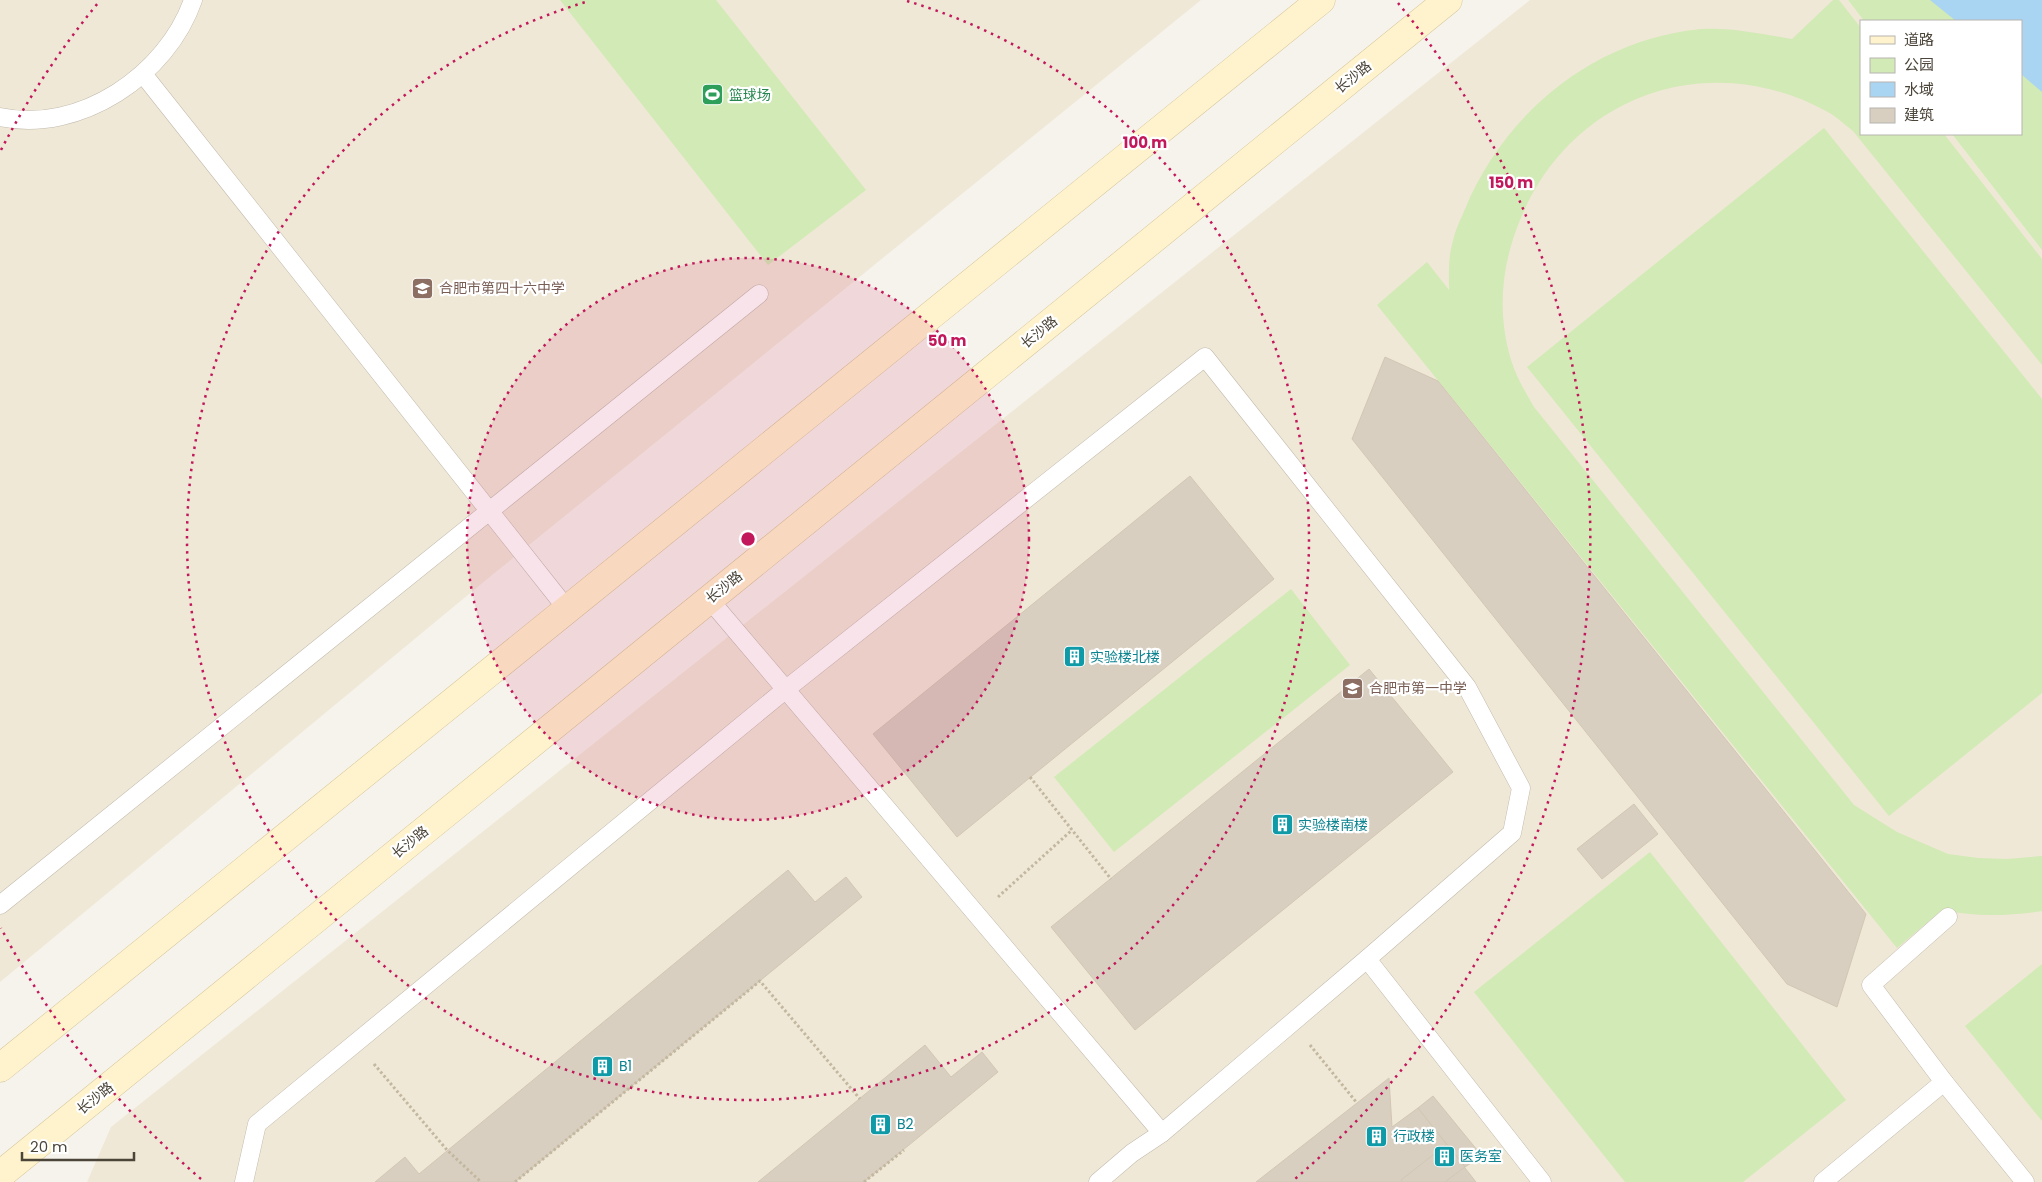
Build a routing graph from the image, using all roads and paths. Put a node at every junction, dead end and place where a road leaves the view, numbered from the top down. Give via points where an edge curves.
1 (193, 0) edge
2 (1321, 0) edge
3 (1448, 0) edge
4 (143, 74) junction
5 (0, 117) edge
6 (759, 294) dead end
7 (490, 511) junction
8 (709, 599) junction
9 (567, 609) junction
10 (786, 690) junction
11 (1030, 777) dead end
12 (1072, 830) junction
13 (1111, 878) dead end
14 (0, 905) edge
15 (977, 916) junction
16 (1948, 917) dead end
17 (1367, 959) junction
18 (1293, 1023) junction
19 (356, 1043) junction
20 (0, 1068) edge
21 (1944, 1082) junction
22 (860, 1099) dead end
23 (1357, 1103) dead end
24 (1162, 1133) junction
25 (904, 1150) dead end
26 (0, 1175) edge
27 (244, 1182) edge
28 (481, 1182) edge
29 (515, 1182) edge
30 (864, 1182) edge
31 (1098, 1182) edge
32 (1542, 1182) edge
33 (1822, 1182) edge
34 (2026, 1182) edge

1 - 4 lane via 181,28 165,52
2 - 9 street
3 - 8 street, 长沙路
4 - 5 lane via 123,90 71,114 38,119
4 - 7 lane
6 - 7 lane
7 - 9 lane
7 - 14 lane
8 - 10 lane
8 - 26 street, 长沙路
9 - 20 street
10 - 15 lane
10 - 17 lane via 1205,357 1467,687 1521,788 1512,833
10 - 19 lane
11 - 12 path
12 - 13 path
12 - 15 path
15 - 24 lane
16 - 21 lane via 1871,985
17 - 18 lane
17 - 32 lane
18 - 23 path
18 - 24 lane
19 - 27 lane via 257,1124
19 - 28 path via 447,1150
21 - 33 lane
21 - 34 lane
22 - 29 path via 760,981
24 - 31 lane
25 - 30 path

